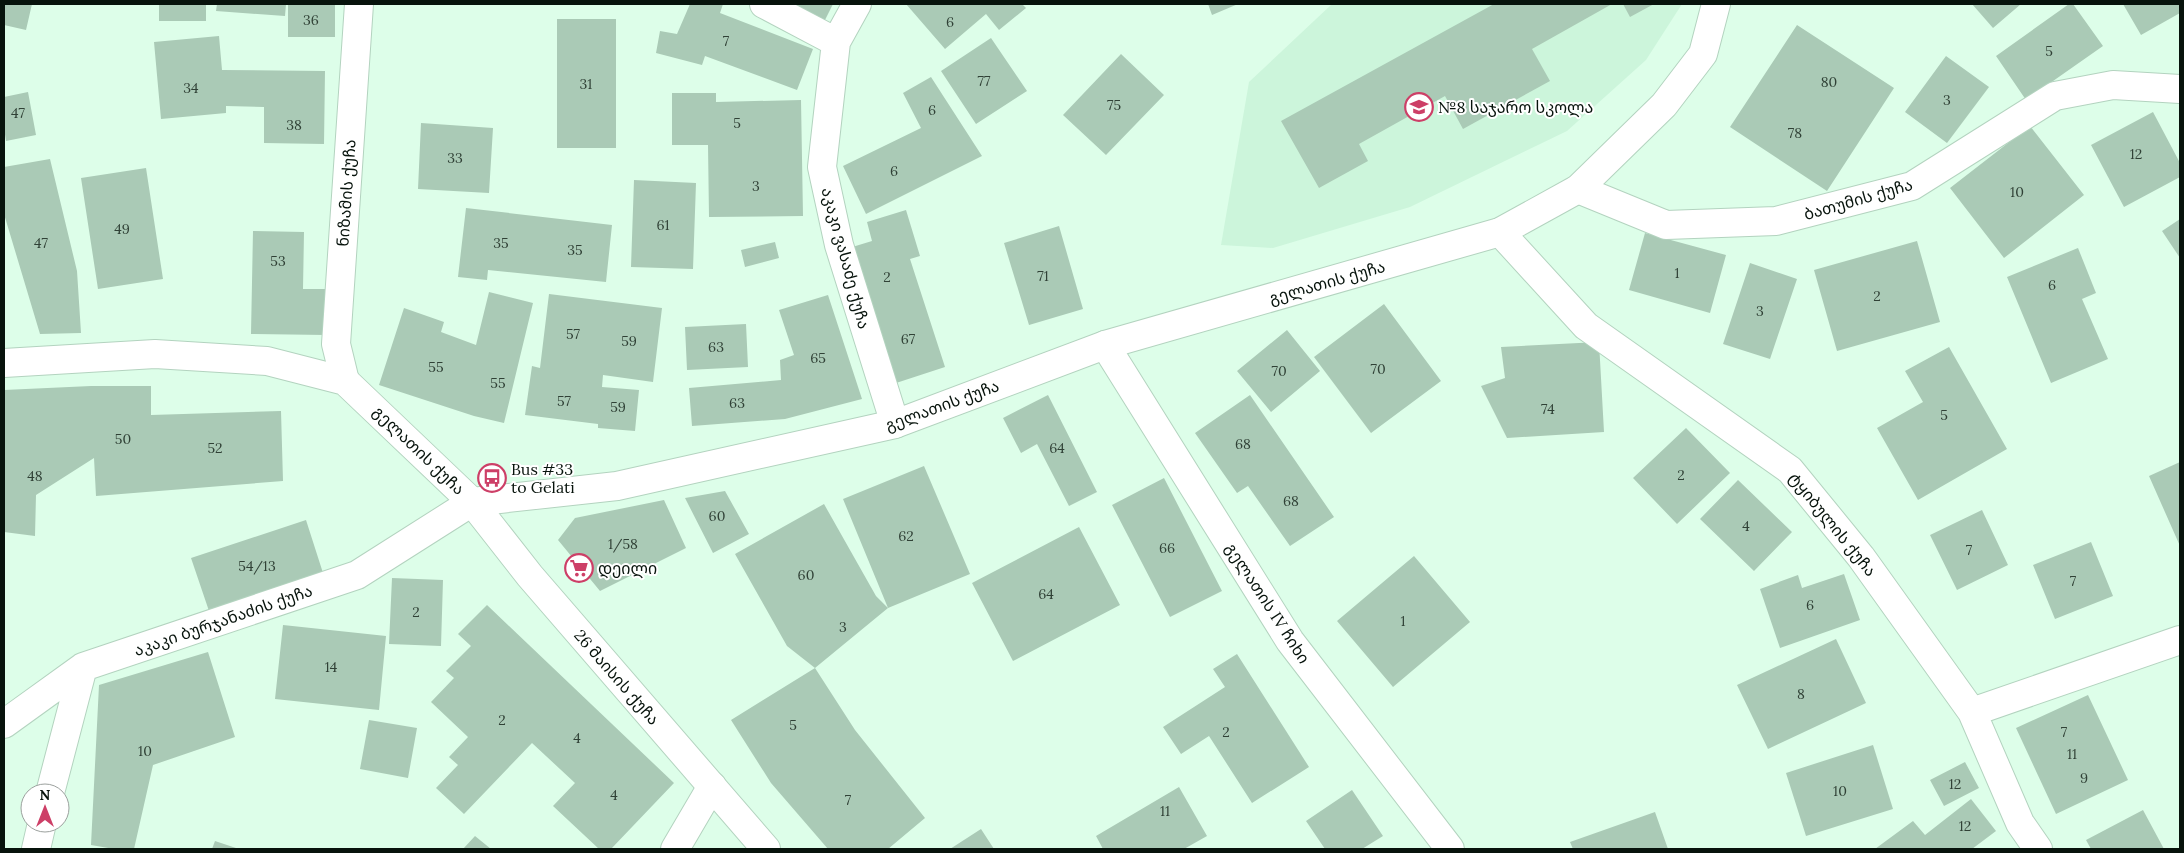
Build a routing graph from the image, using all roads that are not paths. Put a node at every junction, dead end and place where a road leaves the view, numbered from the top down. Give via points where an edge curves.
1 (359, 4) edge
2 (764, 4) edge
3 (857, 4) edge
4 (1716, 4) edge
5 (836, 42) junction
6 (2180, 89) edge
7 (1578, 189) junction
8 (1500, 232) junction
9 (1104, 345) junction
10 (4, 363) edge
11 (345, 381) junction
12 (895, 424) junction
13 (472, 502) junction
14 (2180, 640) edge
15 (82, 667) junction
16 (1972, 712) junction
17 (4, 724) edge
18 (53, 783) edge
19 (712, 786) junction
20 (40, 833) edge
21 (36, 849) edge
22 (675, 849) edge
23 (766, 849) edge
24 (1450, 849) edge
25 (2038, 849) edge

1 - 11 street, ნიზამის ქუჩა via 336,344
2 - 5 street
3 - 5 street, აკაკი ვასაძე ქუჩა
4 - 7 street, გელათის ქუჩა via 1703,54 1664,105
5 - 12 street, აკაკი ვასაძე ქუჩა via 822,167 839,245
6 - 7 street, ბათუმის ქუჩა via 2113,85 2055,96 1912,186 1776,221 1666,226
7 - 8 street, გელათის ქუჩა
8 - 9 street, გელათის ქუჩა
8 - 16 street, ტყიბულის ქუჩა via 1586,326 1790,470 1861,556
9 - 12 street, გელათის ქუჩა
9 - 24 street, გელათის IV ჩიხი via 1290,641
10 - 11 street, გელათის ქუჩა via 155,354 267,361
11 - 13 street, გელათის ქუჩა
12 - 13 street, გელათის ქუჩა via 618,486
13 - 15 street, აკაკი ბურჯანაძის ქუჩა via 357,575
13 - 19 street, 26 მაისის ქუჩა via 530,576
14 - 16 street
15 - 17 street, აკაკი ბურჯანაძის ქუჩა
15 - 18 street
16 - 25 street, ტყიბულის ქუჩა via 2020,822
19 - 22 street
19 - 23 street, 26 მაისის ქუჩა
20 - 21 street

